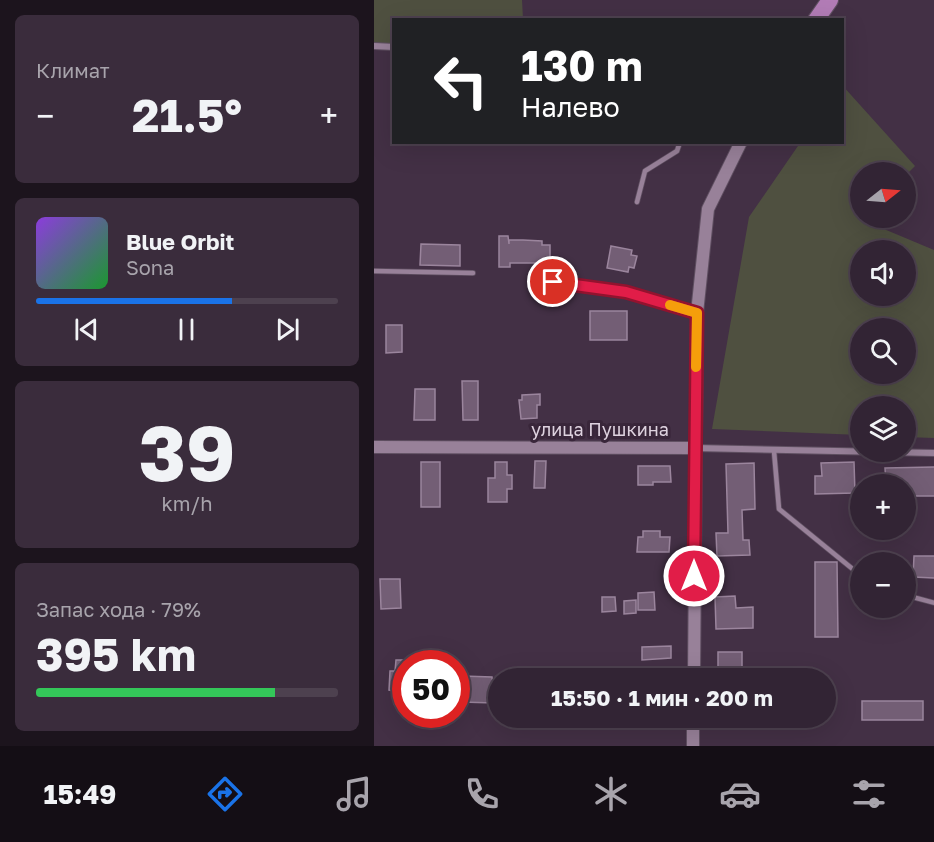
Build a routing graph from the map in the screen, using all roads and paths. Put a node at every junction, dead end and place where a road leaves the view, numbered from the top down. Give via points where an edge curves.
1 (830, 0) edge
2 (817, 18) edge
3 (374, 46) edge
4 (392, 47) edge
5 (679, 144) edge
6 (740, 144) edge
7 (637, 202) dead end
8 (374, 272) edge
9 (473, 273) dead end
10 (553, 282) dead end
11 (697, 313) junction
12 (374, 447) edge
13 (695, 448) junction
14 (774, 451) junction
15 (935, 453) edge
16 (850, 567) edge
17 (916, 598) edge
18 (935, 603) edge
19 (694, 668) edge
20 (693, 728) edge
21 (693, 746) edge

1 - 2 highway
3 - 4 street
5 - 7 lane via 677,151 645,171
6 - 11 main road via 708,209
8 - 9 lane
10 - 11 lane via 626,292
11 - 13 main road
12 - 13 main road, улица Пушкина
13 - 14 street, улица Пушкина
13 - 19 main road
14 - 15 street, улица Пушкина
14 - 16 lane via 779,509
17 - 18 lane
20 - 21 main road

